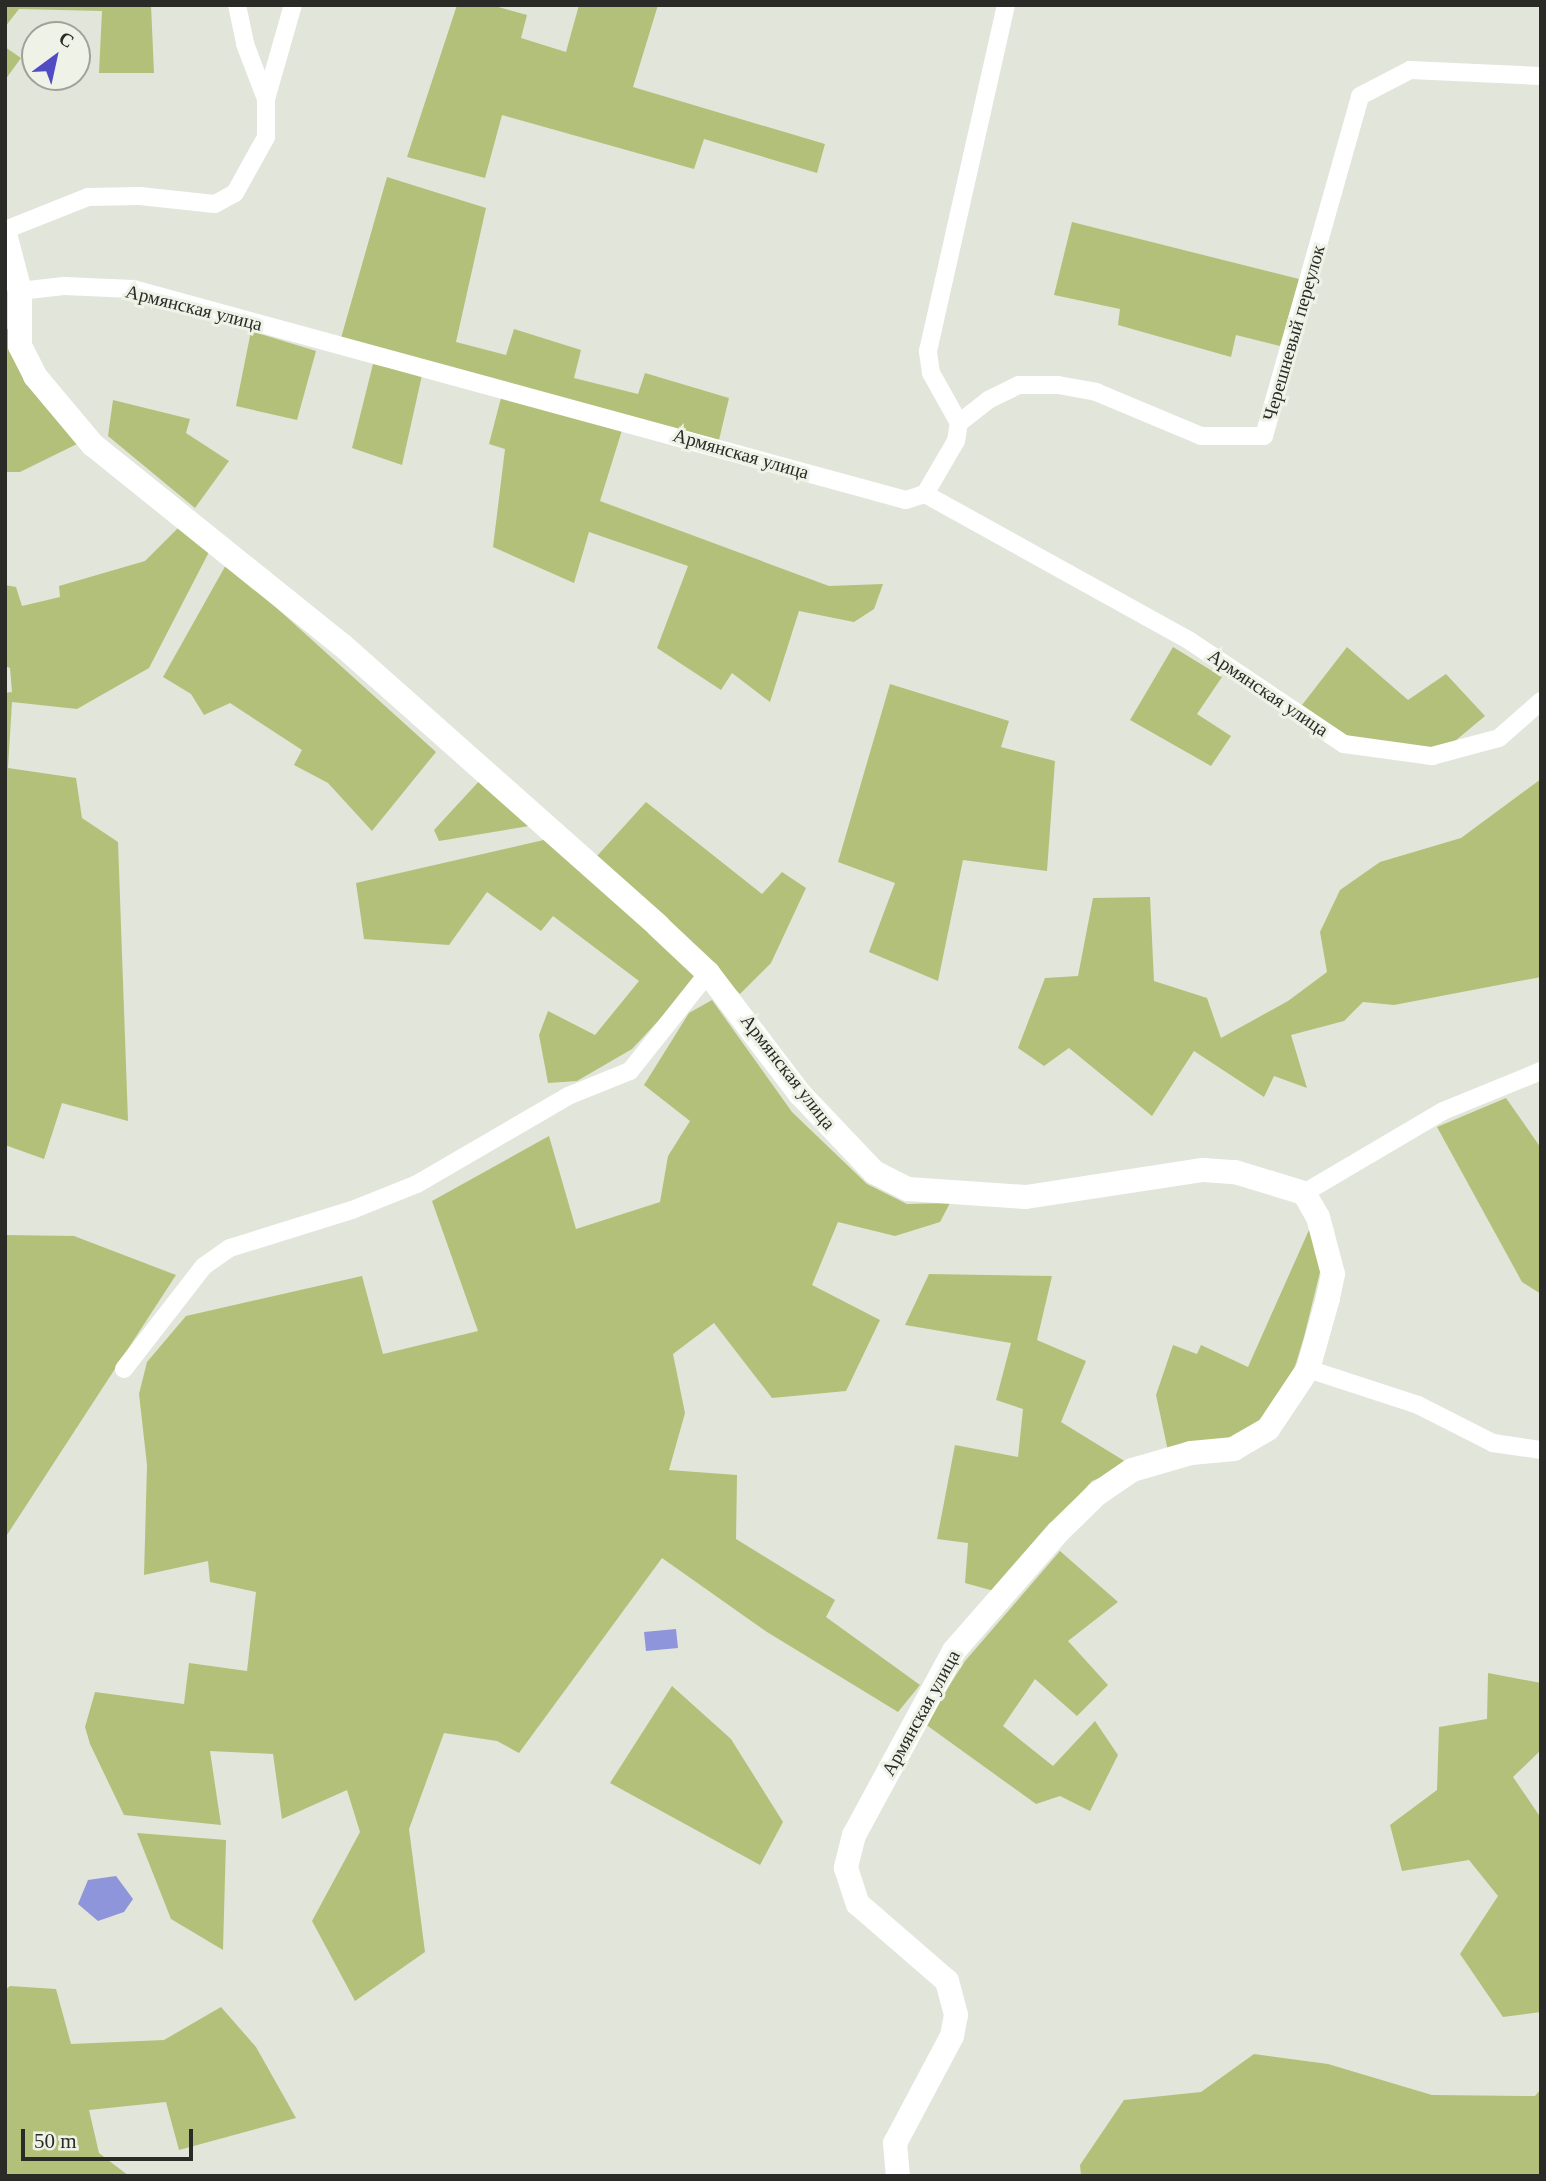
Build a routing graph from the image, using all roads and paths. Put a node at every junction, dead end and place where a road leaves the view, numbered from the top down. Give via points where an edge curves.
1 (237, 5) edge
2 (293, 5) edge
3 (1006, 5) edge
4 (1541, 76) edge
5 (266, 99) junction
6 (5, 232) edge
7 (15, 311) edge
8 (959, 422) junction
9 (925, 494) junction
10 (1541, 701) edge
11 (708, 973) junction
12 (1541, 1071) edge
13 (1304, 1194) junction
14 (124, 1368) dead end
15 (1308, 1369) junction
16 (1541, 1450) edge
17 (898, 2176) edge

1 - 5 street, Армянская улица via 245,44
2 - 5 street, Армянская улица
3 - 8 street via 928,351 931,373
4 - 8 street, Черешневый переулок via 1410,70 1360,96 1264,436 1201,436 1097,392 1058,385 1019,385 988,400
5 - 6 street, Армянская улица via 266,137 251,170 235,193 215,204 140,196 88,197
6 - 7 street, Армянская улица
7 - 9 street, Армянская улица via 64,286 133,289 906,500
7 - 11 street, Армянская улица via 20,346 36,376 93,444 342,645
8 - 9 street via 956,441
9 - 10 street, Армянская улица via 1190,641 1344,744 1432,756 1499,738
11 - 13 street, Армянская улица via 800,1094 847,1145 874,1171 908,1189 1026,1197 1203,1170 1235,1172
11 - 14 street via 630,1071 568,1096 417,1184 352,1210 230,1248 204,1266
12 - 13 street via 1443,1111
13 - 15 street, Армянская улица via 1318,1217 1333,1274
15 - 16 street via 1418,1405 1493,1443
15 - 17 street, Армянская улица via 1268,1429 1234,1449 1191,1453 1132,1470 1097,1494 1058,1532 954,1651 854,1835 846,1868 858,1904 947,1981 956,2015 952,2036 895,2143

